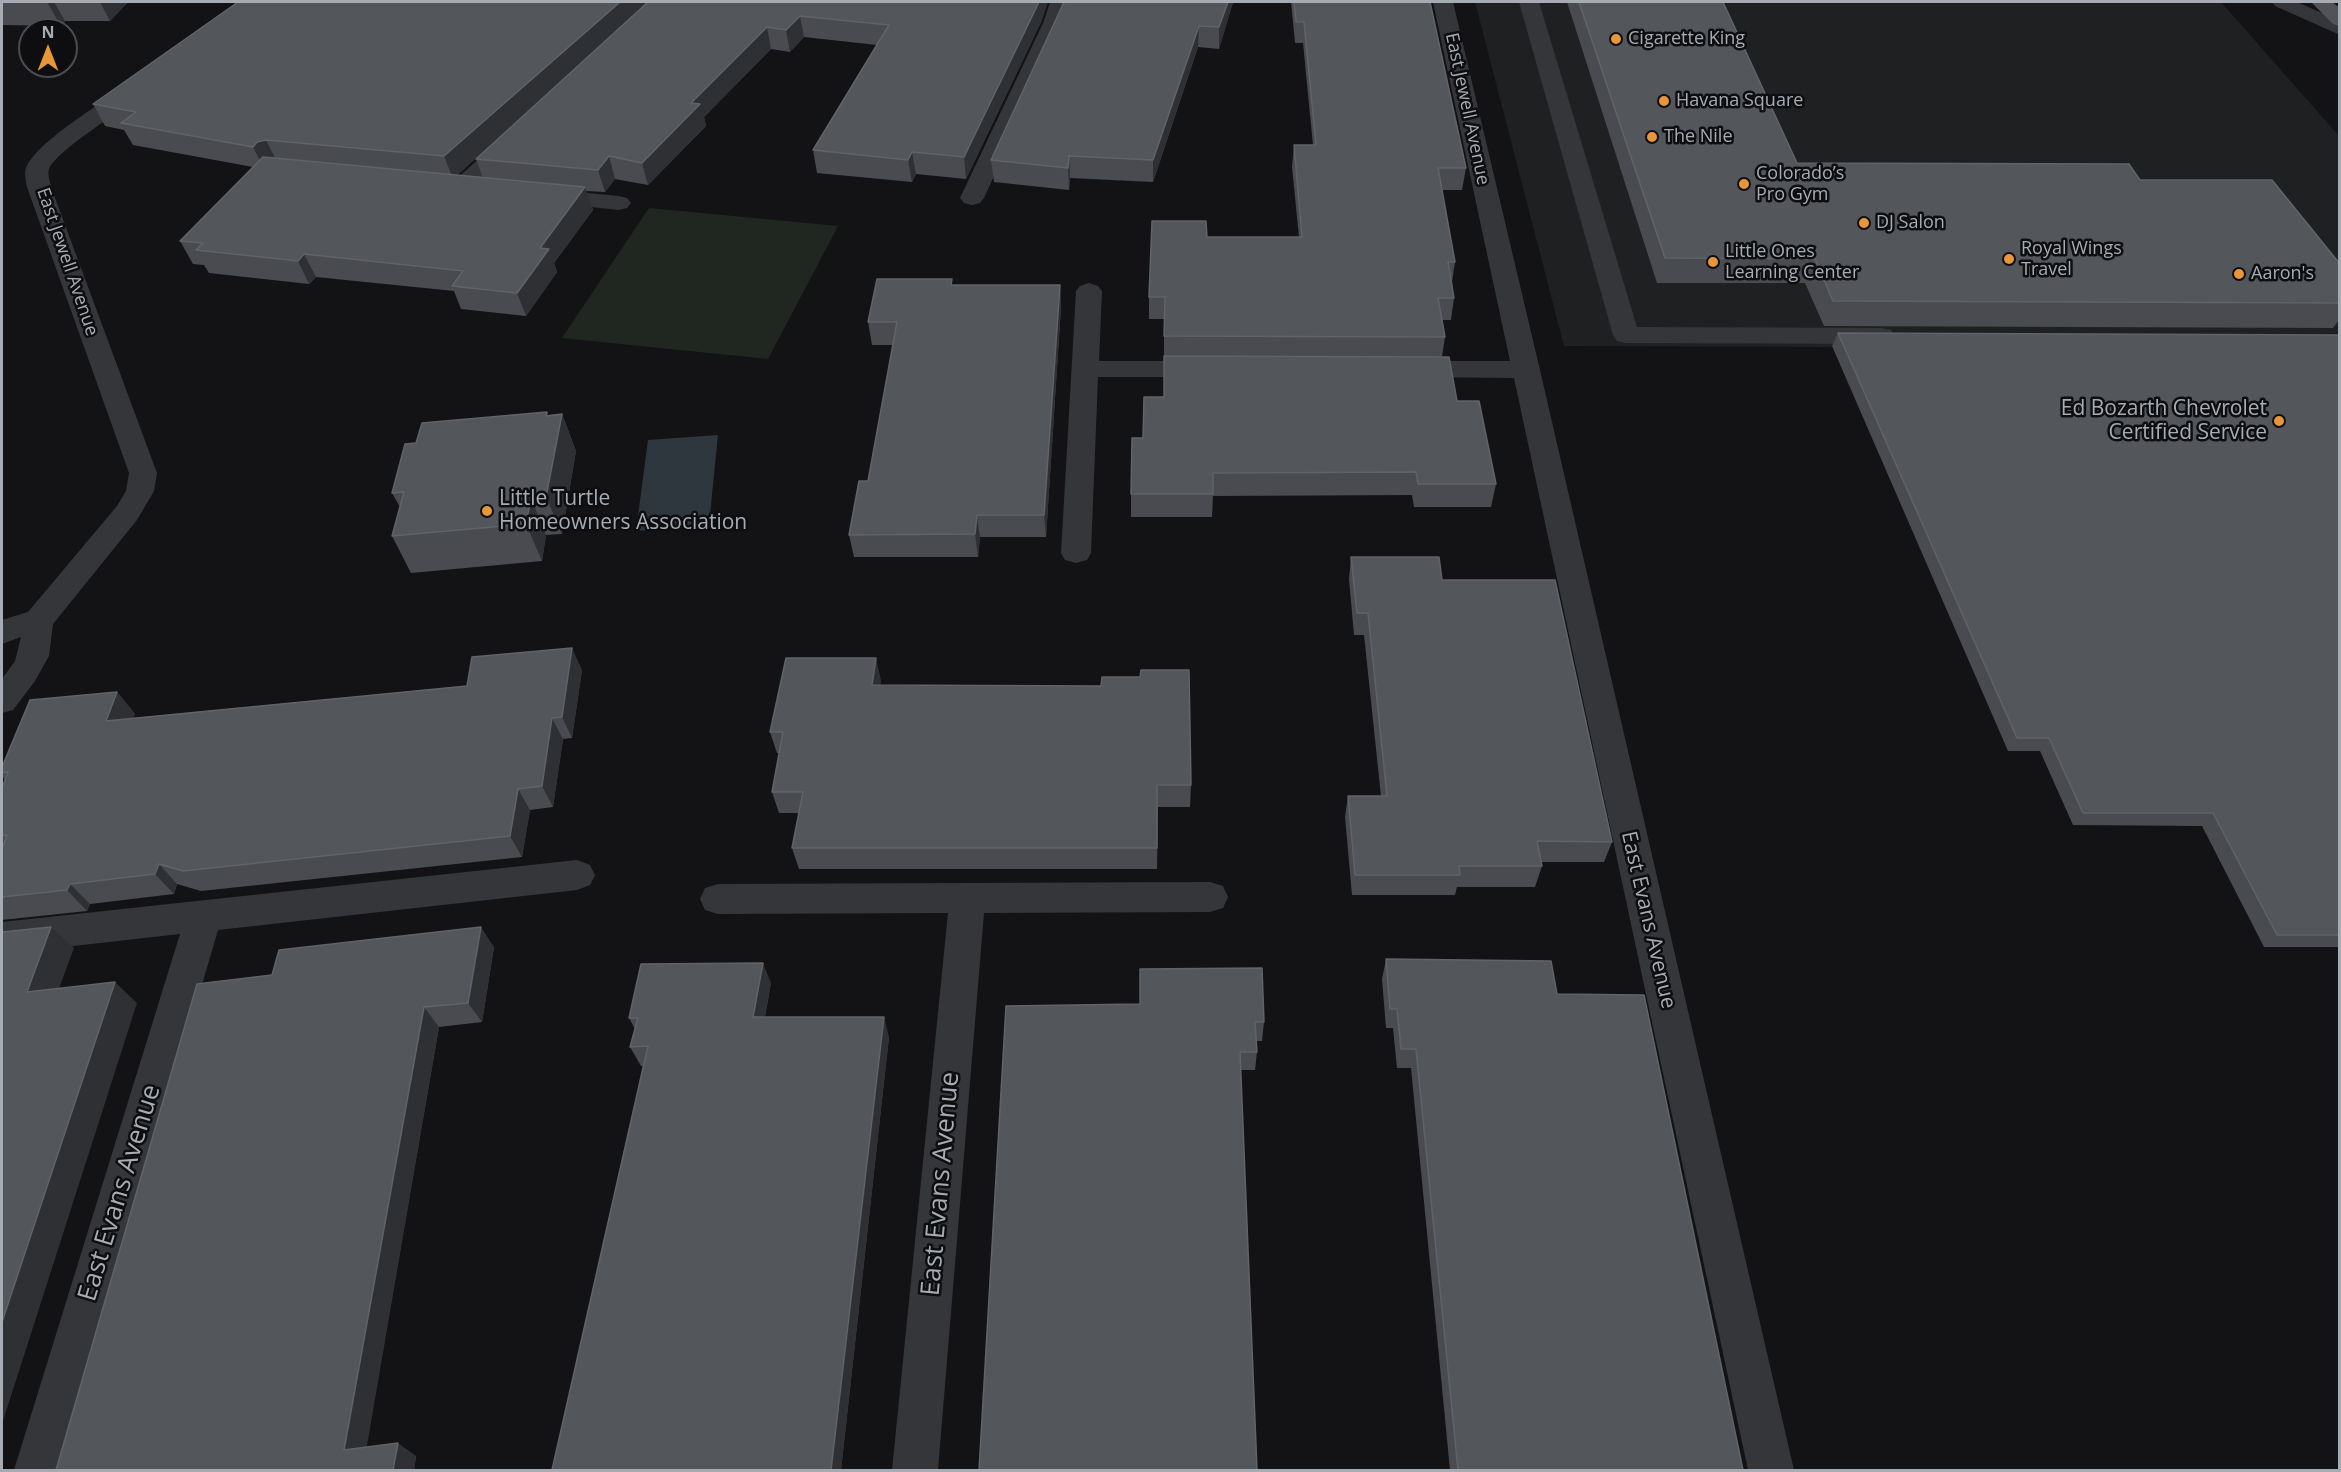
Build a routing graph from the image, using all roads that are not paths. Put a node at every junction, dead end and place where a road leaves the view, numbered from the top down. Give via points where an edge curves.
1 (1060, 2) edge
2 (1443, 2) edge
3 (1529, 2) edge
4 (2282, 2) edge
5 (2321, 2) edge
6 (2340, 20) edge
7 (2340, 29) edge
8 (153, 78) edge
9 (530, 125) edge
10 (972, 198) dead end
11 (618, 203) dead end
12 (1491, 217) joint
13 (1089, 291) dead end
14 (1902, 336) edge
15 (1085, 369) junction
16 (1228, 369) edge
17 (1383, 369) edge
18 (1527, 370) junction
19 (1076, 553) dead end
20 (38, 621) junction
21 (2, 633) edge
22 (2, 701) edge
23 (577, 875) dead end
24 (1210, 897) dead end
25 (967, 898) junction
26 (718, 899) dead end
27 (204, 916) junction
28 (2, 938) edge
29 (37, 1470) edge
30 (915, 1470) edge
31 (1770, 1470) edge

1 - 10 lane
2 - 12 lane, East Jewell Avenue
3 - 14 lane via 1626,335 1692,346
4 - 7 lane
5 - 6 main road
8 - 20 lane, East Jewell Avenue via 53,151 37,173 143,468 141,485 127,513
9 - 11 lane via 448,187
12 - 18 lane, East Evans Avenue
13 - 15 lane
15 - 16 lane
15 - 19 lane
17 - 18 lane
18 - 31 lane, East Evans Avenue
20 - 21 lane
20 - 22 lane via 33,659
23 - 27 lane
24 - 25 lane
25 - 26 lane
25 - 30 lane, East Evans Avenue
27 - 28 lane
27 - 29 lane, East Evans Avenue

